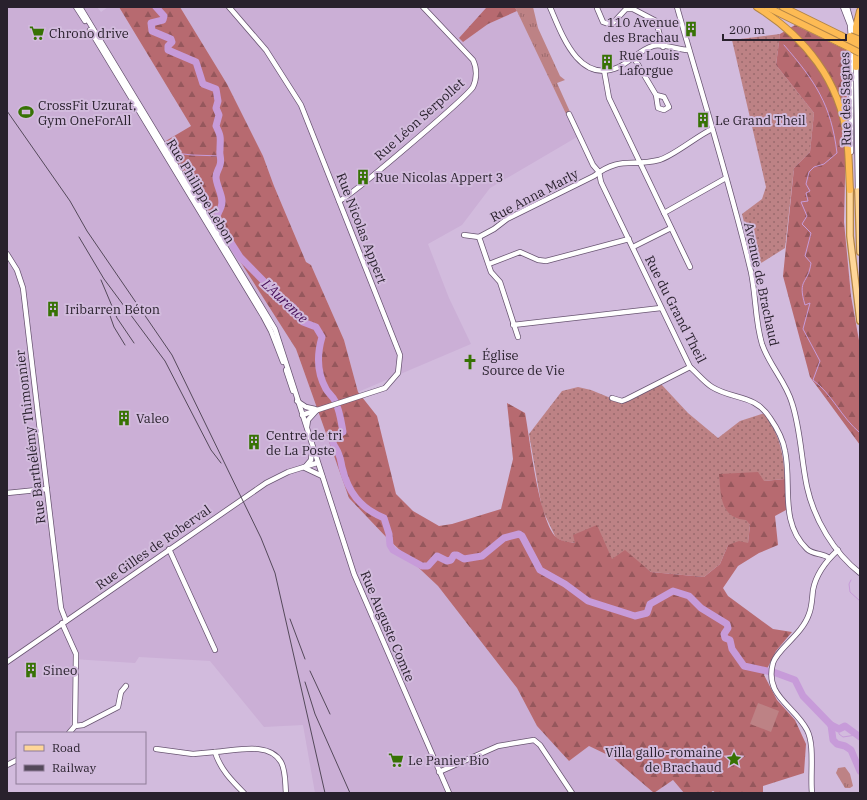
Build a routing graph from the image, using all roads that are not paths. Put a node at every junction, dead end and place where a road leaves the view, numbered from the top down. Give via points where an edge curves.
1 (76, 7) edge
2 (80, 7) edge
3 (229, 7) edge
4 (423, 7) edge
5 (550, 7) edge
6 (677, 7) edge
7 (757, 7) edge
8 (767, 7) edge
9 (783, 7) edge
10 (843, 7) edge
11 (847, 7) edge
12 (597, 8) dead end
13 (860, 11) edge
14 (840, 35) junction
15 (860, 40) edge
16 (860, 45) edge
17 (663, 47) junction
18 (690, 50) junction
19 (860, 53) edge
20 (634, 58) junction
21 (856, 68) junction
22 (604, 70) junction
23 (656, 95) dead end
24 (569, 114) dead end
25 (712, 129) junction
26 (639, 162) junction
27 (599, 172) junction
28 (726, 178) junction
29 (850, 190) junction
30 (858, 191) joint
31 (339, 201) junction
32 (664, 213) junction
33 (671, 228) junction
34 (464, 235) dead end
35 (480, 237) junction
36 (629, 239) junction
37 (633, 247) junction
38 (860, 252) edge
39 (7, 254) edge
40 (489, 264) junction
41 (690, 267) dead end
42 (661, 308) junction
43 (860, 321) edge
44 (513, 325) junction
45 (518, 337) dead end
46 (690, 366) junction
47 (295, 393) junction
48 (612, 398) dead end
49 (297, 400) junction
50 (317, 410) junction
51 (302, 415) junction
52 (307, 431) junction
53 (313, 450) junction
54 (317, 463) junction
55 (303, 468) junction
56 (322, 476) junction
57 (47, 489) junction
58 (7, 493) edge
59 (169, 550) junction
60 (838, 550) junction
61 (829, 558) junction
62 (860, 573) edge
63 (64, 622) junction
64 (215, 650) dead end
65 (7, 662) edge
66 (126, 686) dead end
67 (75, 726) junction
68 (70, 732) edge
69 (156, 749) dead end
70 (215, 752) junction
71 (16, 760) edge
72 (7, 765) edge
73 (439, 772) junction
74 (244, 793) edge
75 (286, 793) edge
76 (449, 793) edge
77 (572, 793) edge
78 (812, 793) edge

1 - 47 street, Rue Philippe Lebon via 271,330
2 - 47 street, Rue Philippe Lebon via 275,329
3 - 31 street, Rue Nicolas Appert via 266,50 301,105
4 - 31 street, Rue Léon Serpollet via 473,60 476,69 474,83 470,91
5 - 22 street via 577,59 590,68
6 - 18 street, Avenue de Brachaud
7 - 29 highway via 783,25 807,48 834,90 847,139
8 - 19 highway, bridge
9 - 14 highway
10 - 29 street, Rue des Sagnes via 851,33
11 - 21 street, Rue des Sagnes via 854,32
12 - 17 street via 603,22 611,25 626,9 633,9 656,21
13 - 21 highway via 856,27
14 - 15 highway, bridge
14 - 16 highway, bridge
17 - 18 street
17 - 20 street via 653,46
18 - 25 street, Avenue de Brachaud
20 - 22 street via 620,66
20 - 23 street
21 - 30 street, Rue des Sagnes
22 - 26 street via 609,98
24 - 27 street, Rue du Grand Theil via 593,165
25 - 26 street, Rue Anna Marly via 660,160
25 - 28 street, Avenue de Brachaud
26 - 27 street, Rue Anna Marly via 604,167
26 - 32 street
27 - 35 street, Rue Anna Marly via 507,219
27 - 36 street, Rue du Grand Theil
28 - 32 street
28 - 60 street, Avenue de Brachaud via 751,273 763,346 792,401 812,505
29 - 43 main road via 850,236
30 - 38 main road
31 - 50 street, Rue Nicolas Appert via 400,355 400,366 397,376 384,388
32 - 33 street
33 - 37 street
33 - 41 street
34 - 35 street, Rue Anna Marly
35 - 40 street, Rue Anna Marly
36 - 37 street, Rue du Grand Theil
36 - 40 street via 546,261 520,252
37 - 42 street, Rue du Grand Theil
39 - 57 street, Rue Barthélémy Thimonnier via 17,270 23,288
40 - 44 street, Rue Anna Marly via 500,282
42 - 44 street
42 - 46 street, Rue du Grand Theil
44 - 45 street, Rue Anna Marly
46 - 48 street via 627,399 622,401
46 - 61 street, Rue du Grand Theil via 712,387 759,405 769,416 786,452 788,508 792,524 798,538 807,548
47 - 49 street, Rue Philippe Lebon
49 - 50 street via 306,407
49 - 51 street, Rue Philippe Lebon
50 - 51 street, Rue Nicolas Appert
50 - 52 street via 308,420
51 - 52 street, Rue Philippe Lebon
52 - 53 street, Rue Philippe Lebon
53 - 54 street, Rue Philippe Lebon
53 - 55 street via 311,460
54 - 55 street, Rue Gilles de Roberval
54 - 56 street, Rue Auguste Comte
55 - 56 street
55 - 59 street, Rue Gilles de Roberval via 266,483
56 - 73 street, Rue Auguste Comte via 354,574
57 - 58 street
57 - 63 street, Rue Barthélémy Thimonnier
59 - 63 street, Rue Gilles de Roberval
59 - 64 street
60 - 61 street
60 - 62 street, Avenue de Brachaud
61 - 78 street via 817,578 809,615 796,636 775,659 771,677 777,695 809,735
63 - 65 street, Rue Gilles de Roberval
63 - 67 street, Rue Barthélémy Thimonnier via 76,654
66 - 67 street via 121,692 118,707 83,725
67 - 68 street
69 - 70 street via 193,754
70 - 74 street via 217,761
70 - 75 street via 259,749 269,751 281,763
71 - 72 street
73 - 76 street, Rue Auguste Comte
73 - 77 street via 498,746 534,740

